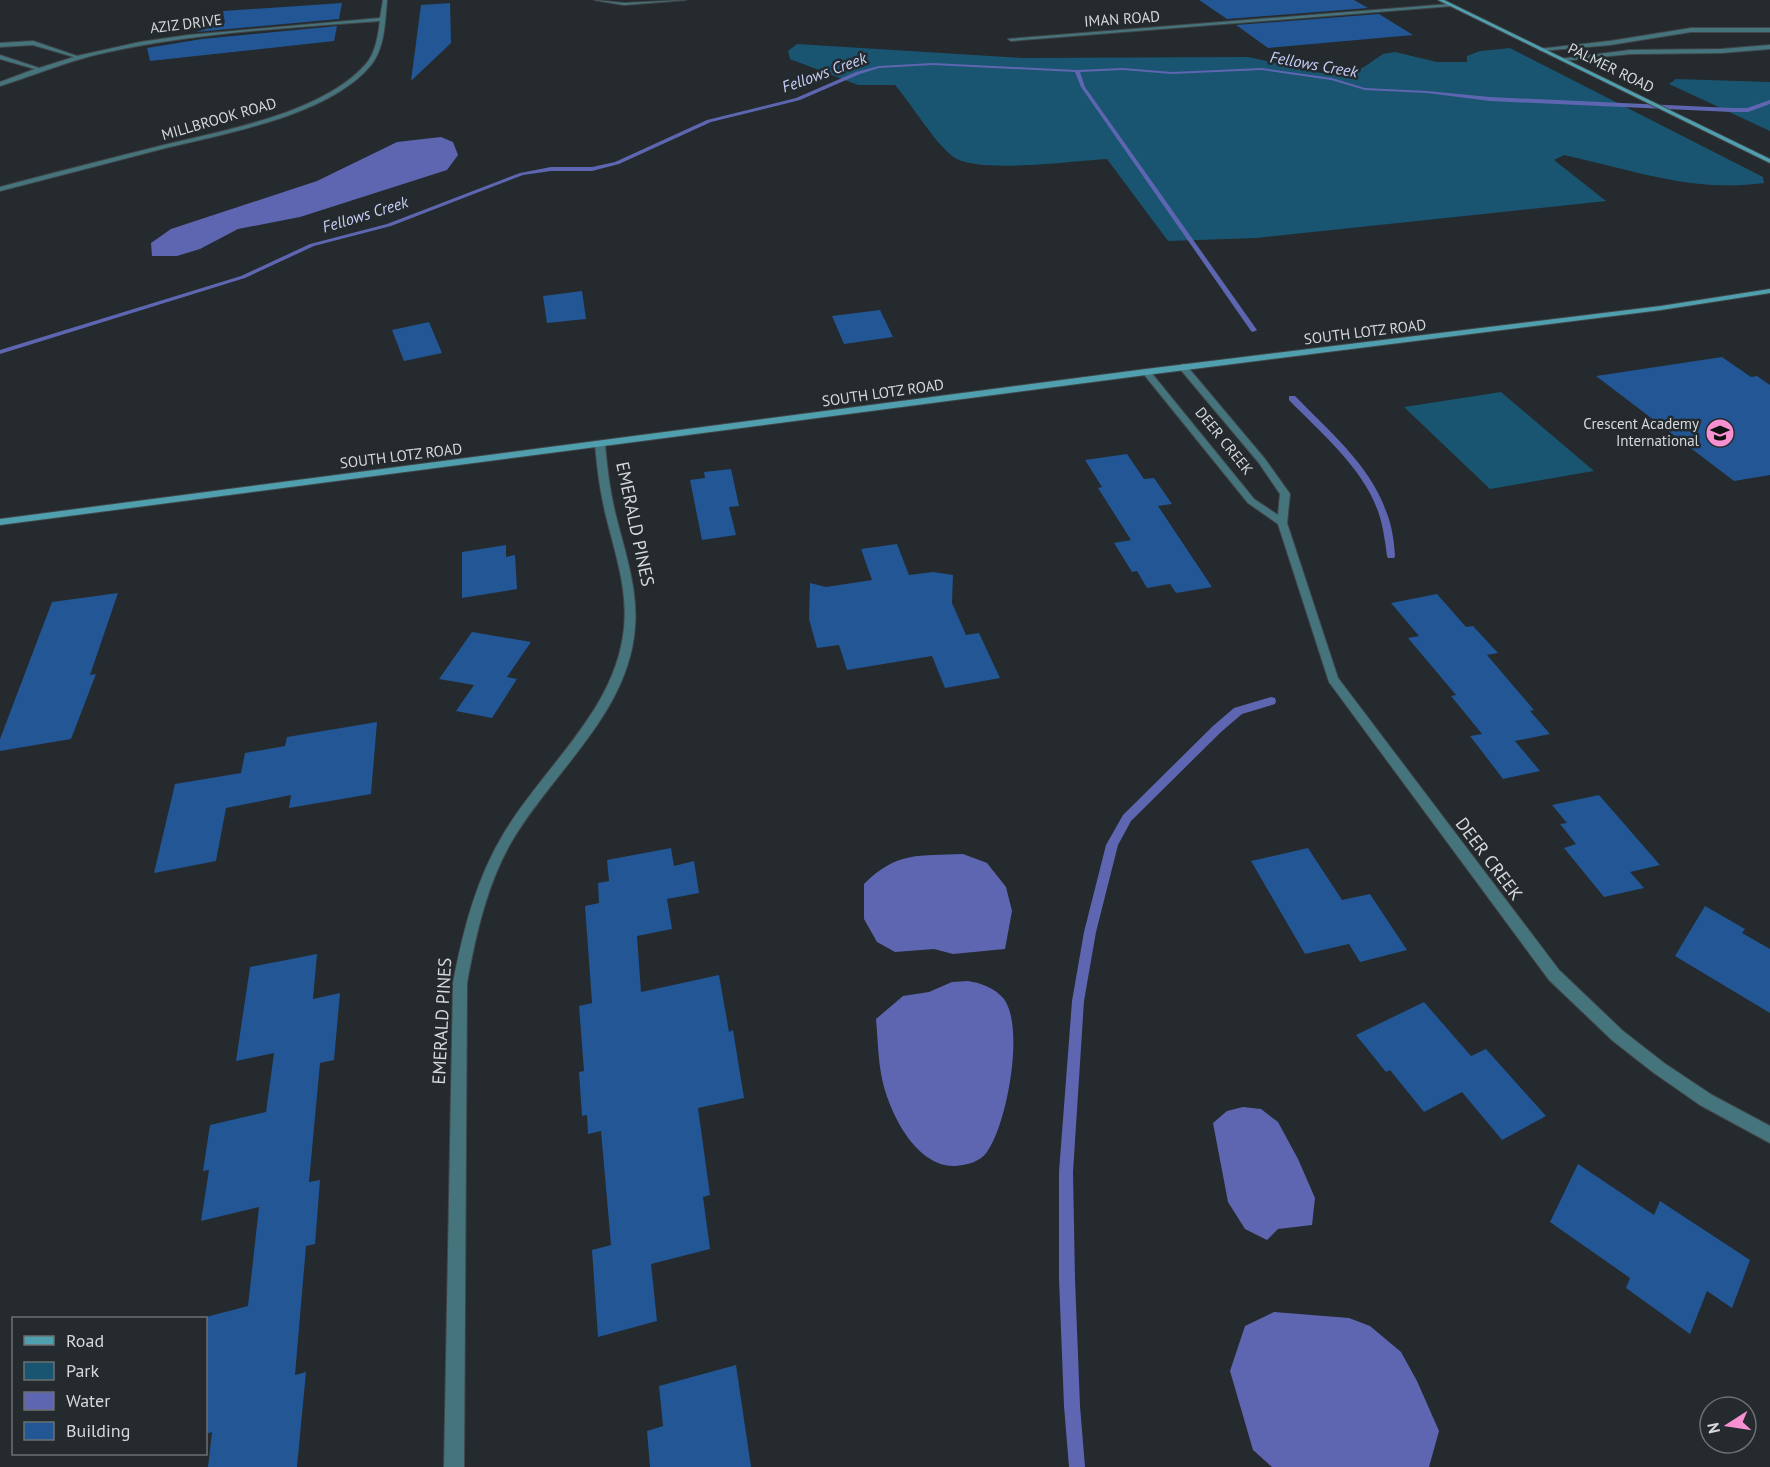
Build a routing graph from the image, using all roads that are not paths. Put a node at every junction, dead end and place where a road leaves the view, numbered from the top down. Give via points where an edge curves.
1 (385, 0) edge
2 (684, 0) edge
3 (1440, 0) edge
4 (598, 1) edge
5 (1450, 5) junction
6 (382, 19) junction
7 (1768, 31) edge
8 (1011, 39) dead end
9 (1610, 43) junction
10 (0, 45) edge
11 (1770, 47) edge
12 (1541, 49) junction
13 (1630, 52) junction
14 (76, 56) junction
15 (0, 57) edge
16 (1562, 59) junction
17 (36, 68) junction
18 (0, 84) edge
19 (1770, 161) edge
20 (0, 189) edge
21 (1770, 291) edge
22 (1183, 368) junction
23 (1146, 372) junction
24 (600, 444) junction
25 (1282, 523) junction
26 (1, 524) edge
27 (1770, 1135) edge
28 (454, 1467) edge

1 - 6 street, MILLBROOK ROAD
2 - 4 street via 624,4
3 - 5 street, PALMER ROAD
5 - 8 street, IMAN ROAD
5 - 12 street, PALMER ROAD
6 - 14 street, AZIZ DRIVE via 192,34
6 - 20 street, MILLBROOK ROAD via 370,64 349,82 315,101 237,128
7 - 9 street via 1691,30
9 - 12 street
9 - 13 street
10 - 14 street via 33,43
11 - 13 street
12 - 16 street, PALMER ROAD
13 - 16 street
14 - 17 street, AZIZ DRIVE
15 - 17 street
16 - 19 street, PALMER ROAD
17 - 18 street, AZIZ DRIVE
21 - 22 street, SOUTH LOTZ ROAD
22 - 23 street, SOUTH LOTZ ROAD
22 - 25 street, DEER CREEK via 1285,494
23 - 24 street, SOUTH LOTZ ROAD
23 - 25 street, DEER CREEK via 1251,501
24 - 26 street, SOUTH LOTZ ROAD
24 - 28 street, EMERALD PINES via 606,495 630,593 627,644 606,700 509,836 491,869 477,905 460,983
25 - 27 street, DEER CREEK via 1333,679 1554,975 1618,1036 1659,1068 1706,1100

